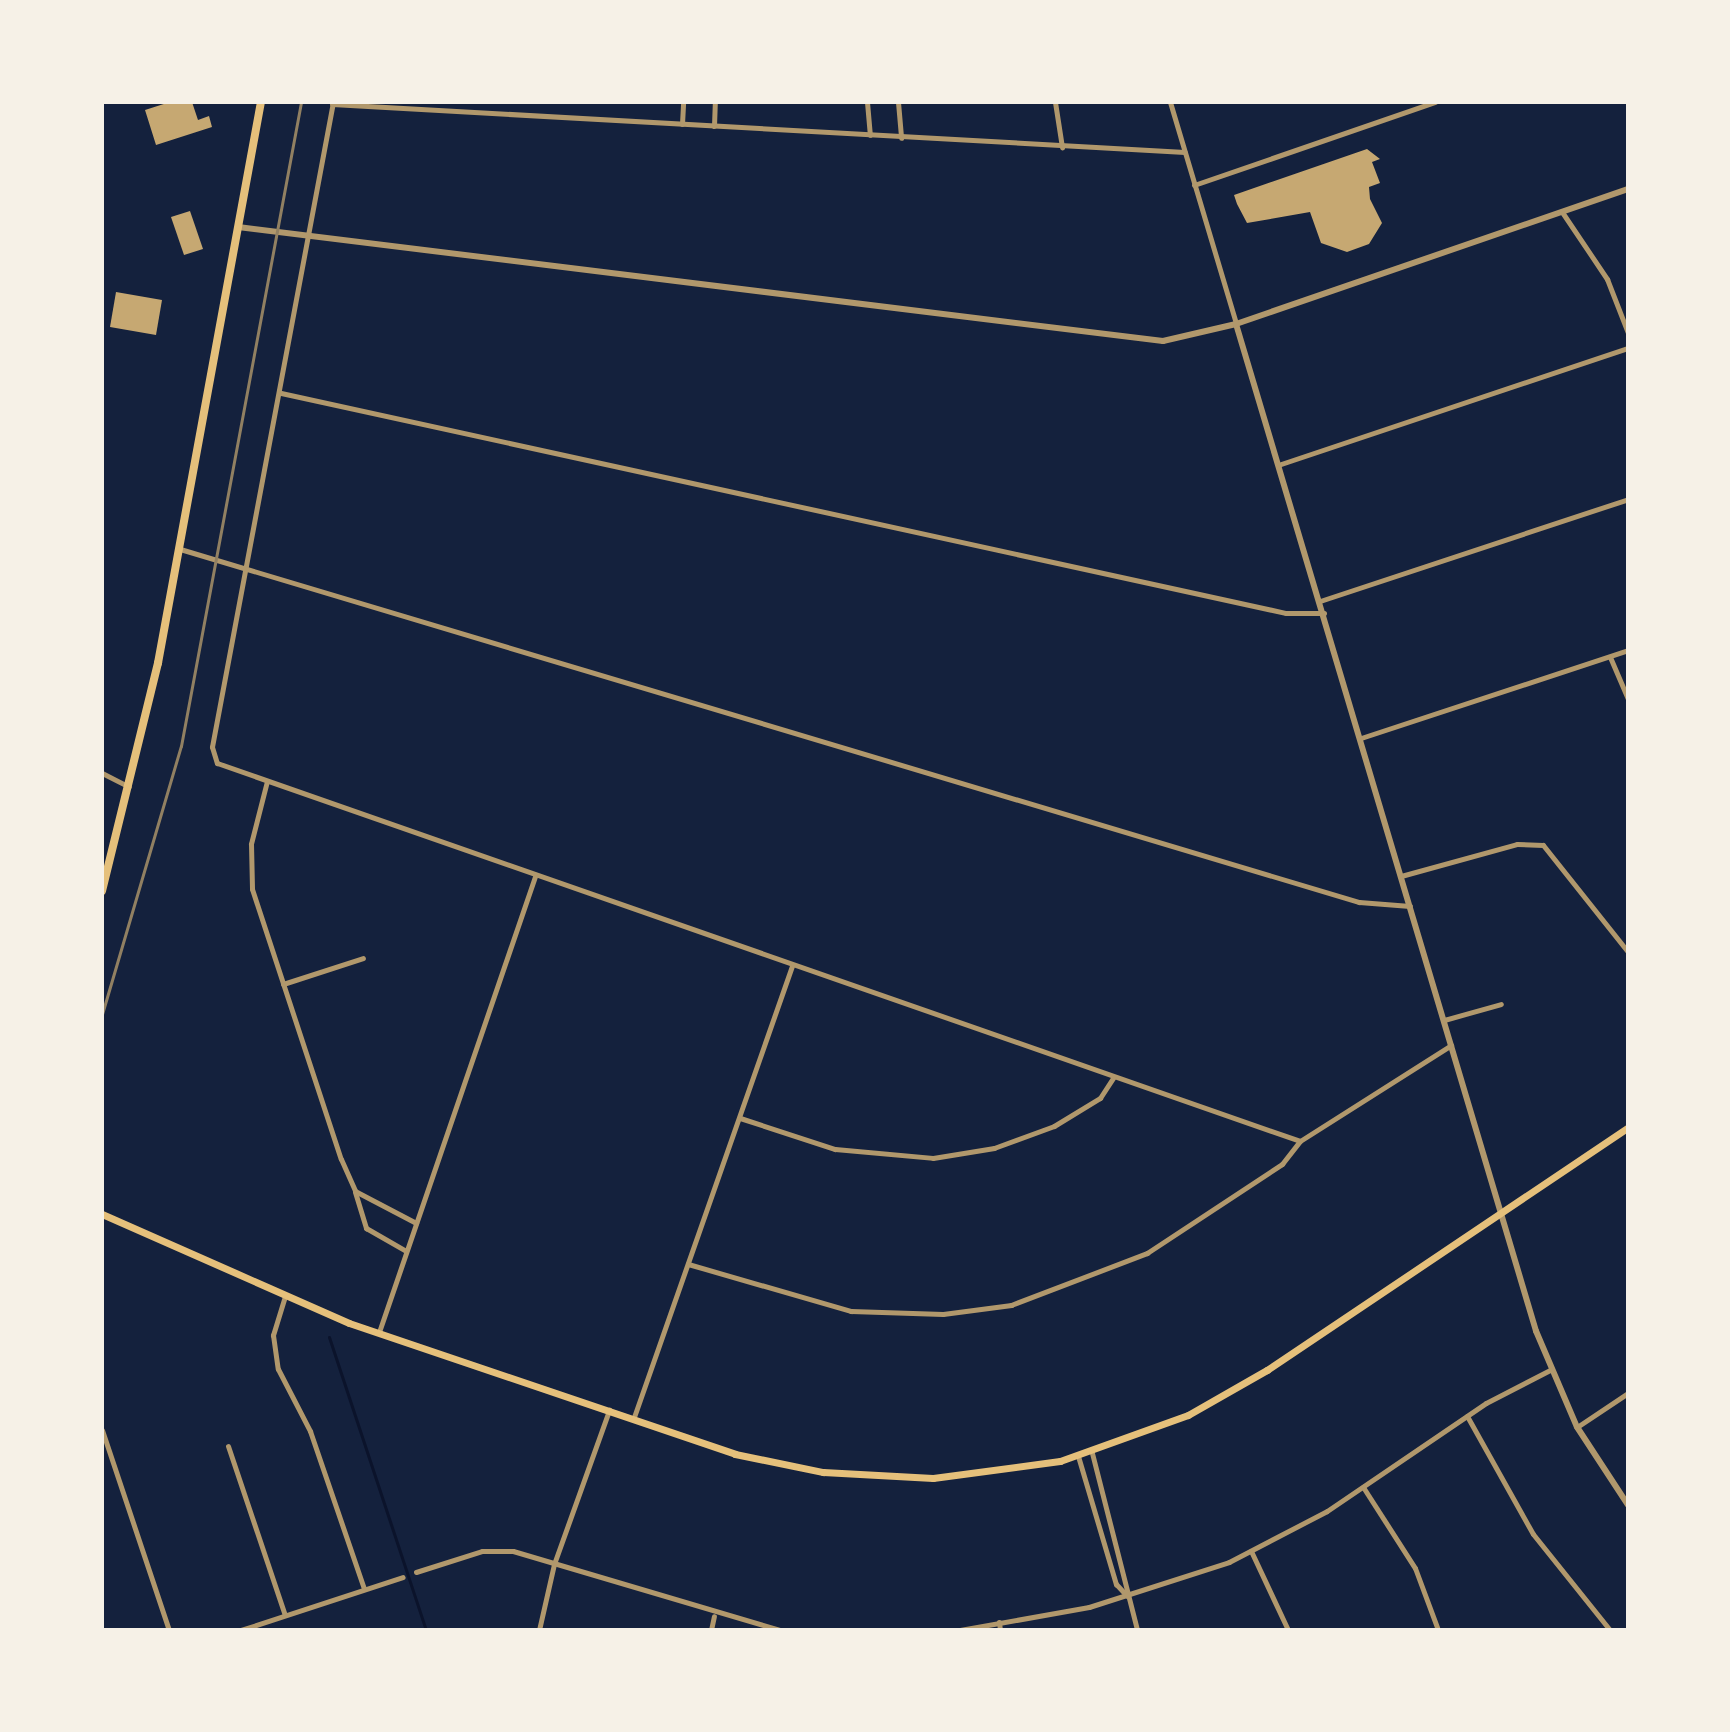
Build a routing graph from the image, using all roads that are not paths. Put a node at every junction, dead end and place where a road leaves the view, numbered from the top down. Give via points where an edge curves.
1 (261, 102) edge
2 (683, 102) edge
3 (715, 102) edge
4 (867, 102) edge
5 (898, 102) edge
6 (1055, 102) edge
7 (1170, 102) edge
8 (1435, 102) edge
9 (332, 103) edge
10 (682, 124) junction
11 (714, 126) junction
12 (870, 135) junction
13 (901, 138) junction
14 (1062, 147) junction
15 (1185, 152) junction
16 (1194, 185) junction
17 (1628, 189) edge
18 (1562, 212) junction
19 (238, 227) junction
20 (308, 235) junction
21 (1236, 324) junction
22 (1628, 333) edge
23 (1628, 348) edge
24 (281, 393) junction
25 (1281, 464) junction
26 (1628, 499) edge
27 (180, 549) junction
28 (249, 567) junction
29 (1320, 601) junction
30 (1324, 613) junction
31 (1628, 650) edge
32 (1610, 657) junction
33 (1628, 699) edge
34 (1361, 738) junction
35 (102, 773) edge
36 (267, 781) junction
37 (130, 787) junction
38 (535, 876) junction
39 (1401, 876) junction
40 (102, 891) edge
41 (1410, 906) junction
42 (1628, 952) edge
43 (363, 958) dead end
44 (792, 966) junction
45 (283, 984) junction
46 (1501, 1004) dead end
47 (1444, 1020) junction
48 (1452, 1044) junction
49 (1113, 1078) junction
50 (740, 1118) junction
51 (1628, 1127) edge
52 (1300, 1141) junction
53 (355, 1191) junction
54 (102, 1214) edge
55 (1500, 1214) junction
56 (416, 1223) junction
57 (407, 1251) junction
58 (688, 1264) junction
59 (285, 1296) junction
60 (379, 1332) junction
61 (1550, 1370) junction
62 (1628, 1393) edge
63 (609, 1409) junction
64 (1467, 1416) junction
65 (634, 1417) junction
66 (1577, 1427) junction
67 (102, 1430) edge
68 (228, 1446) dead end
69 (1092, 1453) junction
70 (1078, 1456) junction
71 (1363, 1487) junction
72 (1628, 1505) edge
73 (1251, 1551) junction
74 (554, 1564) junction
75 (416, 1572) dead end
76 (403, 1577) dead end
77 (364, 1589) junction
78 (1128, 1597) junction
79 (285, 1615) junction
80 (714, 1616) junction
81 (999, 1622) junction
82 (169, 1630) edge
83 (241, 1630) edge
84 (539, 1630) edge
85 (711, 1630) edge
86 (780, 1630) edge
87 (960, 1630) edge
88 (1000, 1630) edge
89 (1137, 1630) edge
90 (1288, 1630) edge
91 (1438, 1630) edge
92 (1610, 1630) edge

1 - 19 main road
2 - 10 street
3 - 11 street
4 - 12 street
5 - 13 street
6 - 14 street
7 - 15 street
8 - 16 street
9 - 10 street
9 - 20 street
10 - 11 street
11 - 12 street
12 - 13 street
13 - 14 street
14 - 15 street
15 - 16 street
16 - 21 street
17 - 18 street
18 - 21 street
18 - 22 street via 1607,279
19 - 20 street
19 - 27 main road
20 - 21 street via 1131,339 1179,340
20 - 24 street
21 - 25 street
23 - 25 street
24 - 28 street
24 - 30 street via 1286,613
25 - 29 street
26 - 29 street
27 - 28 street
27 - 37 main road
28 - 36 street via 212,756
28 - 41 street via 1359,902
29 - 30 street
30 - 34 street
31 - 32 street
32 - 33 street
32 - 34 street
34 - 39 street
35 - 37 street
36 - 38 street
36 - 45 street via 250,866
37 - 40 main road
38 - 44 street
38 - 56 street
39 - 41 street
39 - 42 street via 1517,844 1543,845
41 - 47 street
43 - 45 street
44 - 49 street
44 - 50 street
45 - 53 street
46 - 47 street
47 - 48 street
48 - 52 street
48 - 55 street
49 - 50 street via 1100,1098 1064,1121 960,1155 864,1154
49 - 52 street
50 - 58 street
51 - 55 main road
52 - 58 street via 1282,1164 1147,1253 1011,1305 943,1314 851,1311
53 - 56 street
53 - 57 street via 366,1228
54 - 59 main road
55 - 61 street
55 - 69 main road via 1244,1385
56 - 57 street
57 - 60 street
58 - 65 street
59 - 60 main road
59 - 77 street via 273,1335 278,1369 310,1431
60 - 63 main road
61 - 64 street
61 - 66 street
62 - 66 street
63 - 65 main road
63 - 74 street
64 - 71 street
64 - 92 street via 1540,1545
65 - 70 main road via 735,1454 862,1476 969,1476
66 - 72 street
67 - 82 street
68 - 79 street
69 - 70 main road
69 - 78 street via 1129,1580
70 - 78 street via 1116,1584
71 - 73 street
71 - 91 street via 1415,1568
73 - 78 street
73 - 90 street
74 - 75 street via 491,1549
74 - 80 street
74 - 84 street
76 - 77 street
77 - 79 street
78 - 81 street
78 - 89 street
79 - 83 street
80 - 85 street
80 - 86 street
81 - 87 street
81 - 88 street

